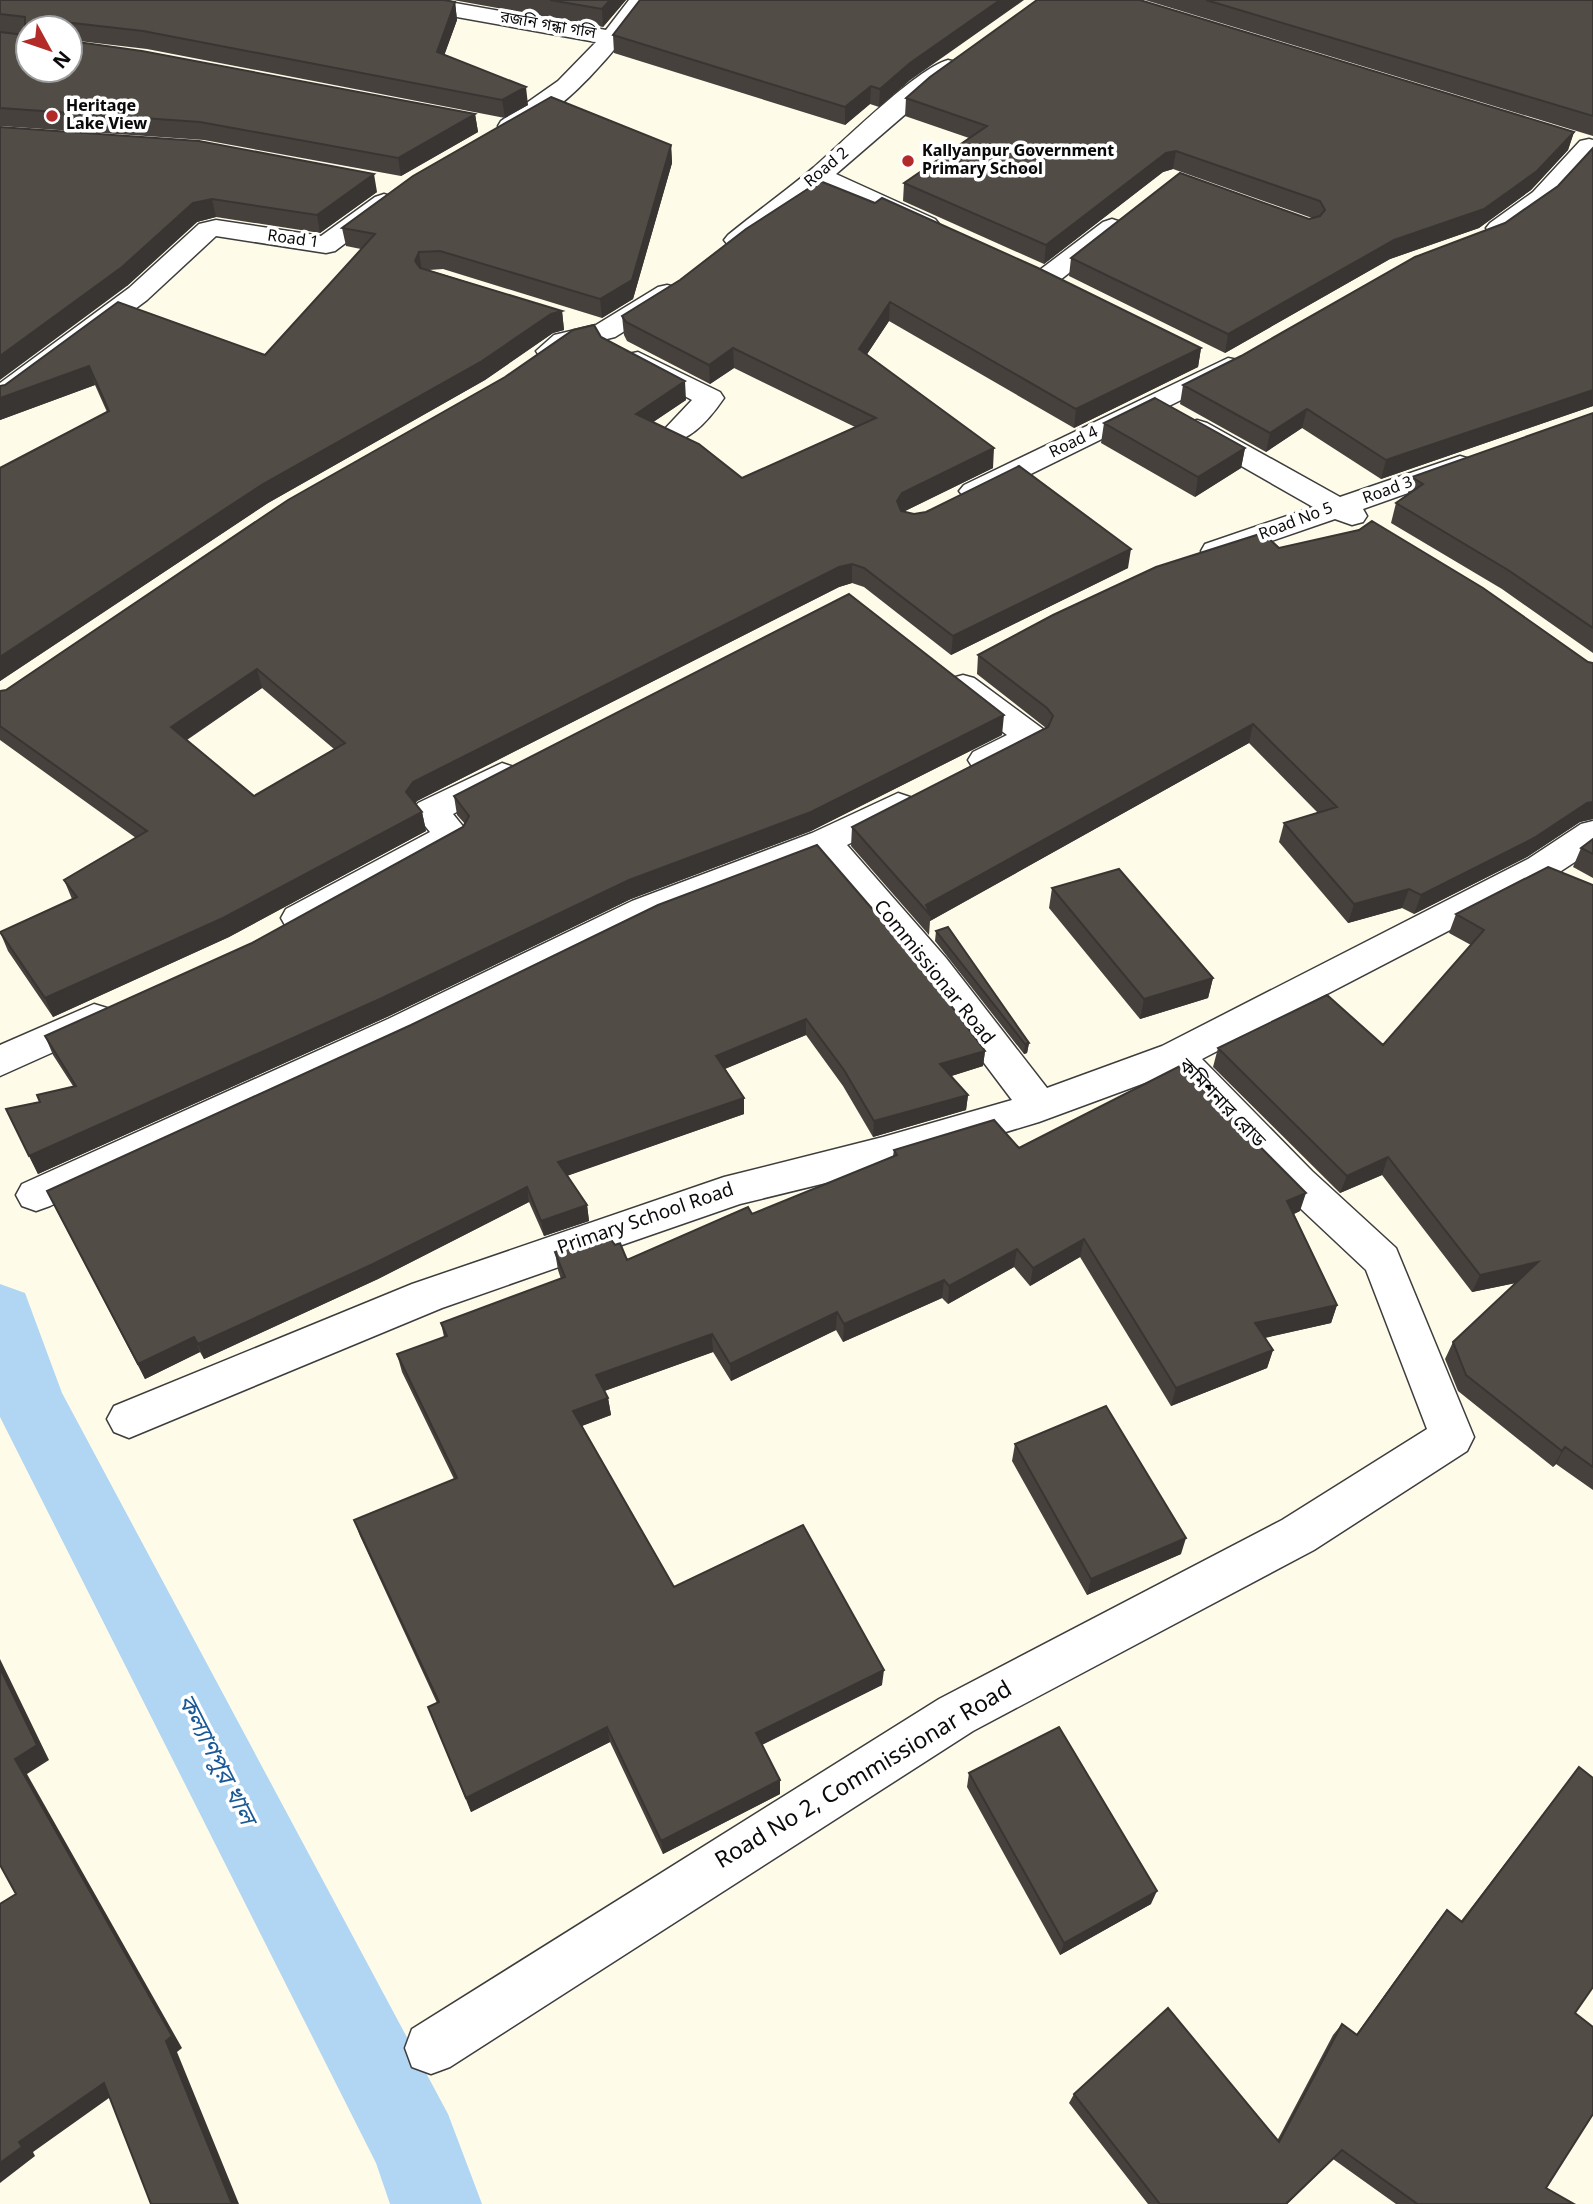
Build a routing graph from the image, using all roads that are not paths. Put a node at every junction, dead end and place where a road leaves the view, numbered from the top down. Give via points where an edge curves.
1 (401, 0) edge
2 (641, 0) edge
3 (612, 38) junction
4 (964, 56) edge
5 (497, 130) edge
6 (1563, 139) edge
7 (1591, 147) edge
8 (819, 176) junction
9 (378, 182) edge
10 (1131, 212) edge
11 (946, 232) edge
12 (1476, 240) edge
13 (713, 258) edge
14 (1021, 266) edge
15 (1046, 278) junction
16 (682, 283) edge
17 (1070, 290) edge
18 (552, 315) edge
19 (606, 331) junction
20 (1249, 354) edge
21 (1202, 355) dead end
22 (530, 365) edge
23 (1226, 367) junction
24 (0, 396) edge
25 (1153, 404) junction
26 (673, 435) edge
27 (1484, 457) edge
28 (949, 504) edge
29 (1340, 508) junction
30 (1375, 529) edge
31 (1190, 560) edge
32 (951, 667) dead end
33 (529, 761) edge
34 (1593, 833) edge
35 (824, 842) junction
36 (1540, 867) junction
37 (1572, 883) edge
38 (267, 936) edge
39 (121, 1005) edge
40 (1175, 1056) junction
41 (0, 1061) edge
42 (1039, 1107) junction
43 (36, 1195) dead end
44 (130, 1419) dead end
45 (1452, 1437) joint
46 (431, 2048) dead end

1 - 3 street, রজনি গন্ধা গলি
2 - 3 street
3 - 5 street via 541,110
4 - 8 street, Road 2 via 919,88
6 - 7 street
7 - 12 street via 1542,197
8 - 11 street
8 - 13 street, Road 2
9 - 24 street, Road 1 via 405,187 326,245 208,229 138,294
10 - 15 street
14 - 15 street
15 - 17 street
16 - 19 street
18 - 19 street
19 - 22 street via 564,341
19 - 26 street via 614,348 710,398
20 - 23 street, Road 4
21 - 23 street
23 - 25 street, Road 4
25 - 28 street, Road 4
25 - 29 street, Road No 5
27 - 29 street, Road 3
29 - 30 street
29 - 31 street, Road No 5
32 - 35 street via 1031,737
33 - 38 street via 430,811 453,835
34 - 36 street, কমিশনার রোড
35 - 42 street, Commissionar Road via 933,968
35 - 43 street via 645,910 401,1029
36 - 37 street
36 - 40 street, কমিশনার রোড
39 - 41 street
40 - 42 street, Primary School Road
40 - 45 street, কমিশনার রোড via 1382,1260
42 - 44 street, Primary School Road via 883,1153 738,1188 427,1296
45 - 46 street, Road No 2, Commissionar Road via 1298,1535 956,1714

